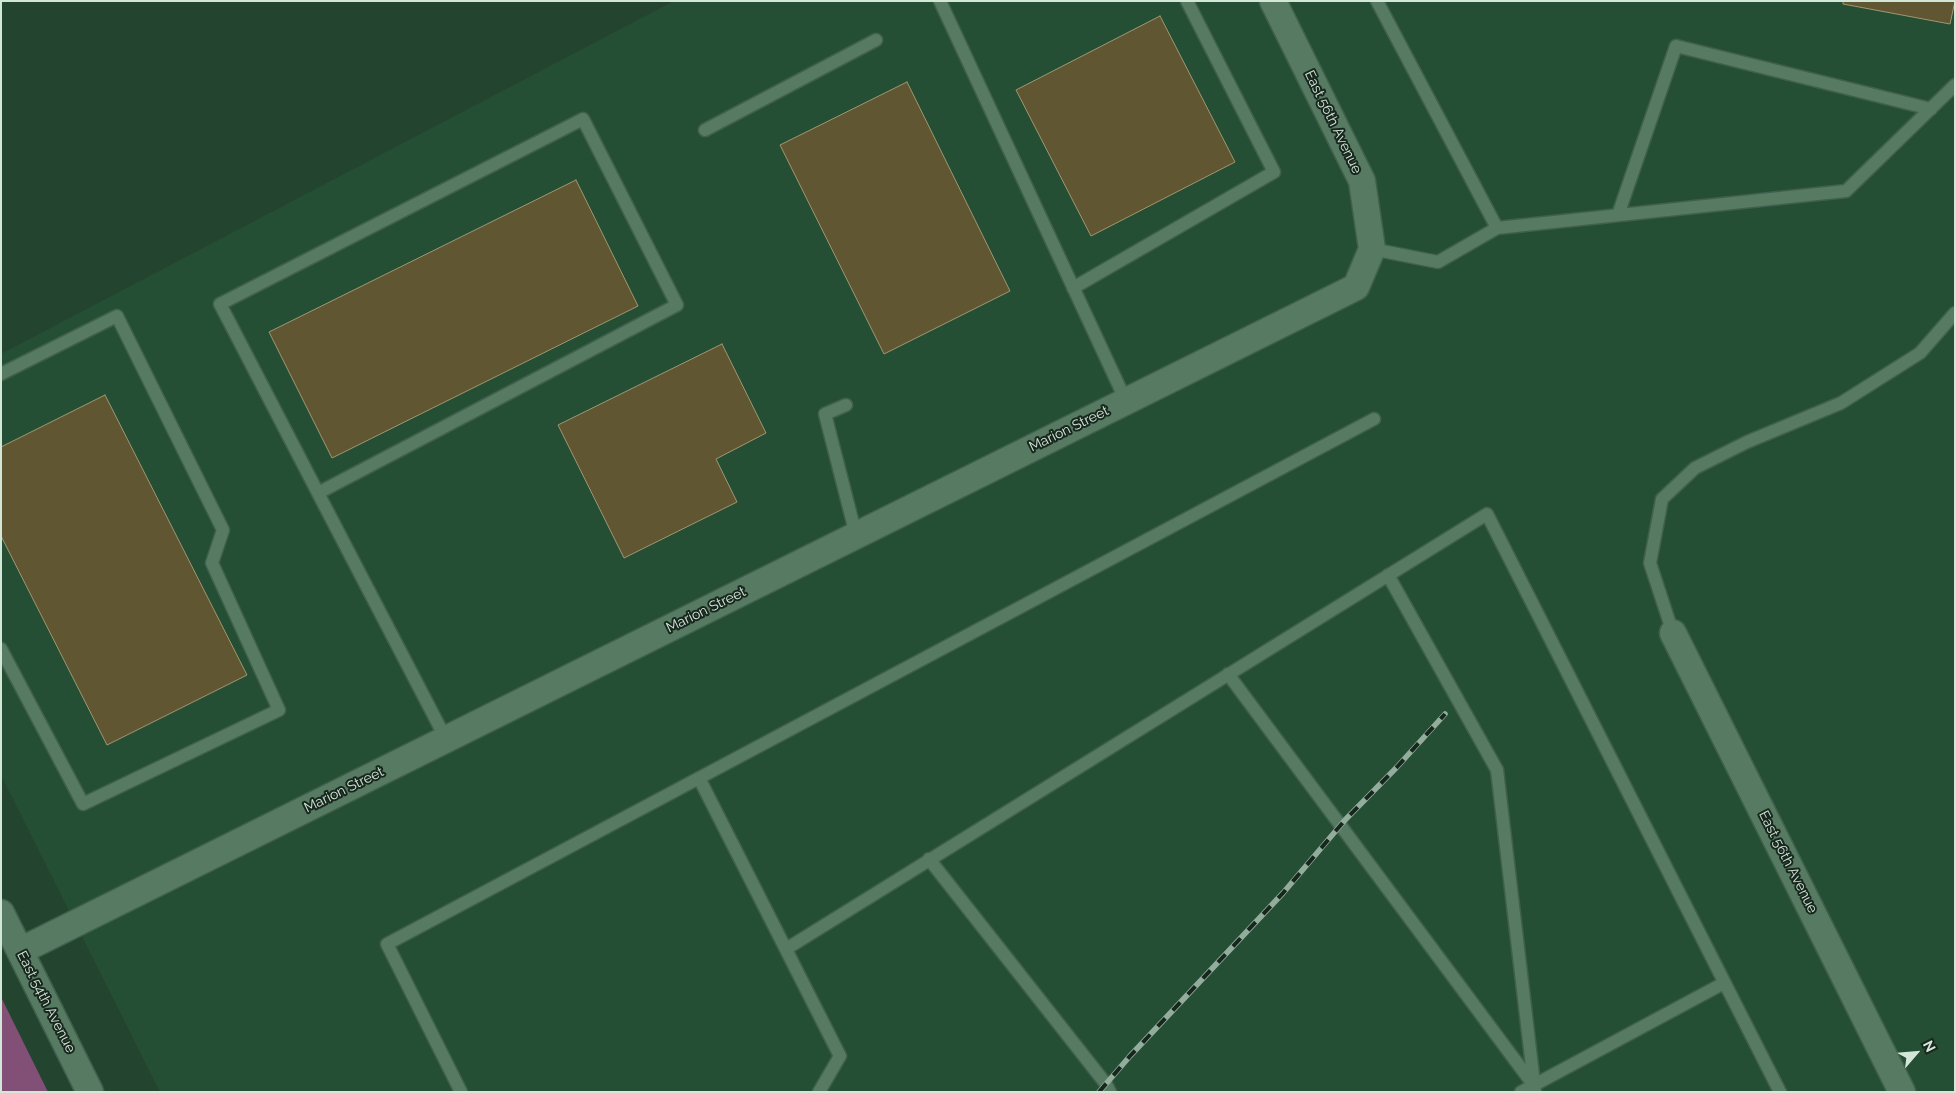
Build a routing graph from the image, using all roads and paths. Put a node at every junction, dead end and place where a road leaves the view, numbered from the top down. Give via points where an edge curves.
1 (940, 1) edge
2 (1186, 1) edge
3 (1273, 1) edge
4 (1377, 1) edge
5 (876, 40) dead end
6 (1955, 85) edge
7 (1931, 108) junction
8 (705, 130) dead end
9 (1618, 215) junction
10 (1496, 228) junction
11 (1372, 249) junction
12 (1073, 288) junction
13 (1955, 312) edge
14 (1, 374) edge
15 (1126, 401) junction
16 (846, 405) dead end
17 (1374, 419) dead end
18 (318, 493) junction
19 (856, 535) junction
20 (1388, 575) junction
21 (1673, 633) joint
22 (1, 649) edge
23 (1228, 674) junction
24 (446, 739) junction
25 (699, 778) junction
26 (930, 859) junction
27 (1, 913) edge
28 (786, 949) junction
29 (20, 951) junction
30 (1724, 983) junction
31 (1534, 1089) edge
32 (90, 1092) edge
33 (462, 1092) edge
34 (819, 1092) edge
35 (1110, 1092) edge
36 (1521, 1092) edge
37 (1780, 1092) edge
38 (1902, 1092) edge

1 - 12 lane
2 - 12 lane via 1274,172
3 - 11 street, East 56th Avenue via 1362,181
4 - 10 lane
5 - 8 lane
6 - 7 lane
7 - 9 lane via 1846,191
7 - 9 lane via 1676,46
9 - 10 lane
10 - 11 lane via 1438,262
11 - 15 street, Marion Street via 1356,287
12 - 15 lane
13 - 21 lane via 1920,353 1841,403 1747,442 1695,468 1662,498 1650,564
14 - 22 lane via 117,316 223,530 212,563 279,710 83,804
15 - 19 street, Marion Street
16 - 19 lane via 825,414
17 - 25 lane
18 - 18 lane via 220,304 583,119 677,305
18 - 24 lane
19 - 24 street, Marion Street
20 - 23 lane
20 - 30 lane via 1487,514
20 - 31 lane via 1497,770
21 - 38 street, East 56th Avenue
23 - 26 lane
23 - 31 lane
24 - 29 street, Marion Street
25 - 28 lane
25 - 33 lane via 387,944
26 - 28 lane
26 - 35 lane
27 - 29 street, East 54th Avenue
28 - 34 lane via 840,1056
29 - 32 street, East 54th Avenue
30 - 31 lane
30 - 37 lane
31 - 36 lane

